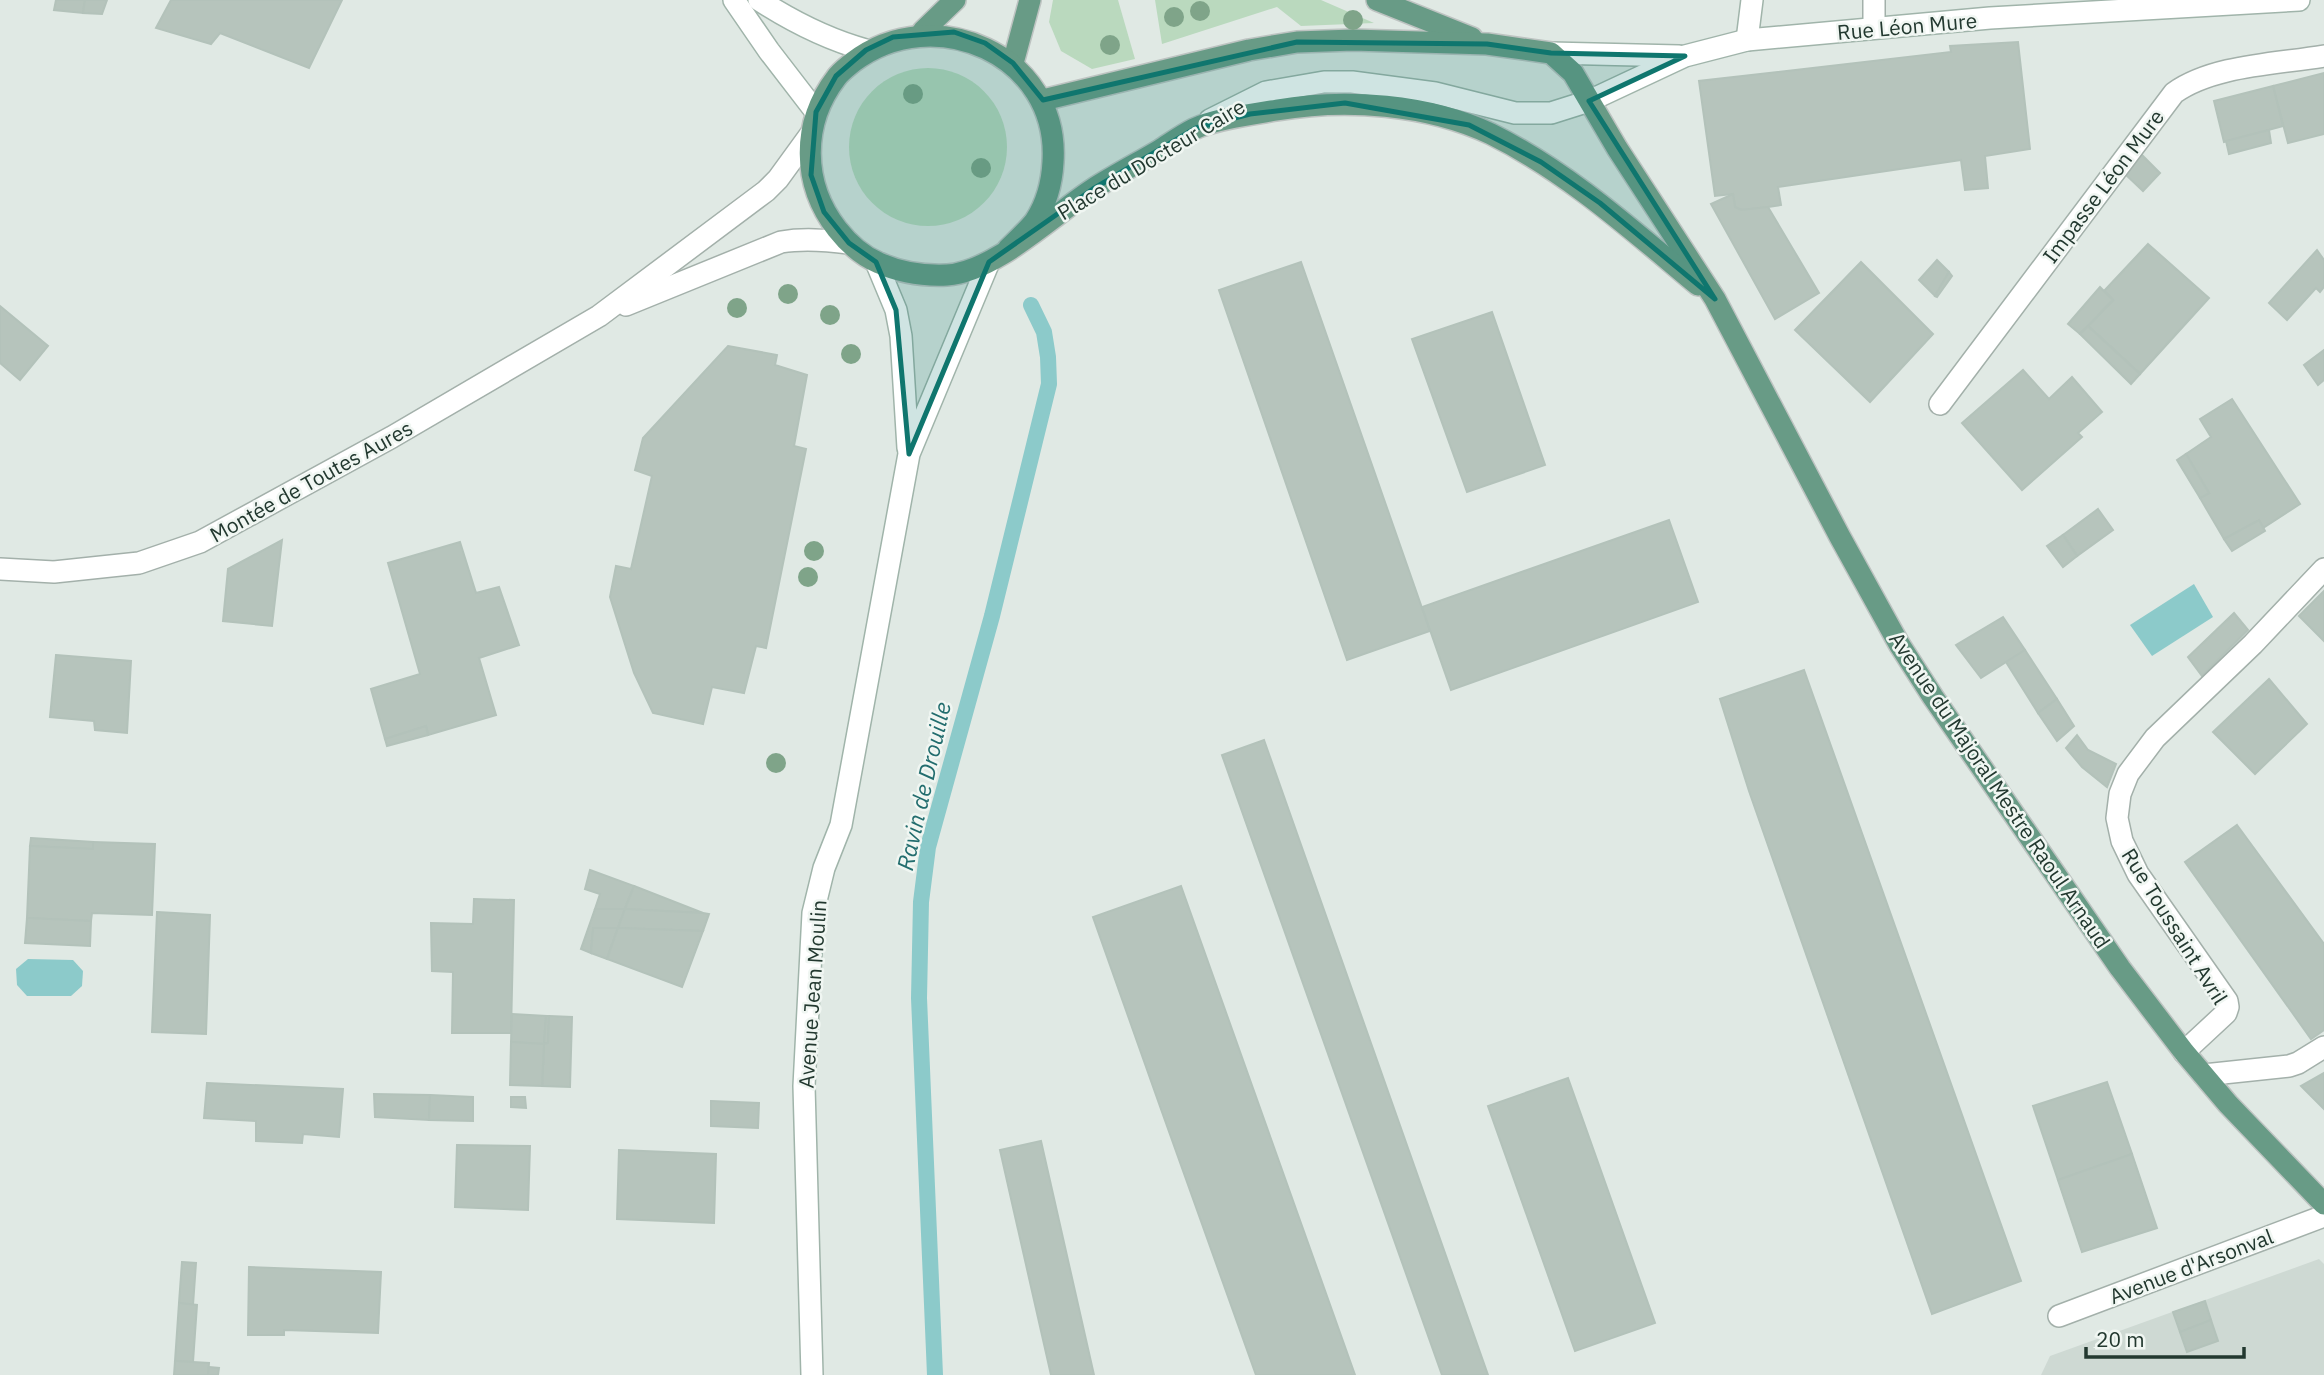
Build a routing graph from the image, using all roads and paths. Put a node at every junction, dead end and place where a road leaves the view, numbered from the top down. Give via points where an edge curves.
1 (734, 0) edge
2 (759, 0) edge
3 (955, 0) edge
4 (1377, 0) edge
5 (1752, 0) edge
6 (1874, 0) edge
7 (2299, 0) edge
8 (1028, 7) edge
9 (1874, 28) junction
10 (923, 31) junction
11 (1747, 40) junction
12 (1487, 44) junction
13 (866, 50) junction
14 (1551, 53) junction
15 (1685, 56) junction
16 (2324, 56) edge
17 (1013, 63) junction
18 (1043, 100) junction
19 (1590, 101) junction
20 (816, 111) junction
21 (1196, 128) junction
22 (810, 135) junction
23 (849, 243) junction
24 (1008, 250) junction
25 (876, 262) junction
26 (989, 262) junction
27 (1715, 299) junction
28 (599, 316) junction
29 (1940, 404) dead end
30 (909, 454) junction
31 (0, 569) edge
32 (2324, 569) edge
33 (2324, 1047) edge
34 (2184, 1052) junction
35 (2204, 1075) junction
36 (2324, 1204) edge
37 (2324, 1216) edge
38 (2059, 1316) dead end
39 (813, 1375) edge

1 - 20 street
2 - 13 street via 820,35
3 - 10 main road
4 - 12 main road
5 - 11 street
6 - 9 street
7 - 9 street, Rue Léon Mure
8 - 17 main road
9 - 11 street, Rue Léon Mure
10 - 13 main road, Place du Docteur Caire via 893,37
10 - 17 main road, Place du Docteur Caire via 954,32 985,43
11 - 15 street, Rue Léon Mure
12 - 14 main road
12 - 18 main road via 1297,42
13 - 20 main road, Place du Docteur Caire via 836,76
14 - 15 street
14 - 19 main road via 1573,73
15 - 19 street, Place du Docteur Caire
16 - 29 street, Impasse Léon Mure via 2217,73 2174,93
17 - 18 main road, Place du Docteur Caire
18 - 24 main road, Place du Docteur Caire via 1054,140 1052,181 1036,219
19 - 21 street, Place du Docteur Caire via 1529,115 1435,93 1324,82 1266,92
19 - 27 main road, Avenue du Majoral Mestre Raoul Arnaud
20 - 22 main road, Place du Docteur Caire
21 - 24 main road, Place du Docteur Caire via 1093,189
21 - 27 main road, Avenue du Majoral Mestre Raoul Arnaud via 1273,110 1345,103 1469,125 1541,162
22 - 23 main road, Place du Docteur Caire via 811,175 824,212
22 - 28 street, Montée de Toutes Aures via 766,191
23 - 25 main road, Place du Docteur Caire
23 - 28 street, Montée de Toutes Aures via 822,239 781,242
24 - 26 main road, Place du Docteur Caire
25 - 26 main road, Place du Docteur Caire via 913,275 953,275
25 - 30 street, Avenue Jean Moulin via 896,310 901,336
26 - 30 street, Avenue Jean Moulin
27 - 34 main road, Avenue du Majoral Mestre Raoul Arnaud via 1899,644 2027,836
28 - 31 street, Montée de Toutes Aures via 201,542 139,563 54,572
30 - 39 street, Avenue Jean Moulin via 841,825 813,913 804,1096
32 - 34 street, Rue Toussaint Avril via 2155,738 2128,774 2120,794 2117,818 2122,841 2138,874 2227,1001 2226,1013
33 - 35 street via 2280,1068
34 - 35 main road, Avenue du Majoral Mestre Raoul Arnaud
35 - 36 main road, Avenue du Majoral Mestre Raoul Arnaud
37 - 38 street, Avenue d'Arsonval

